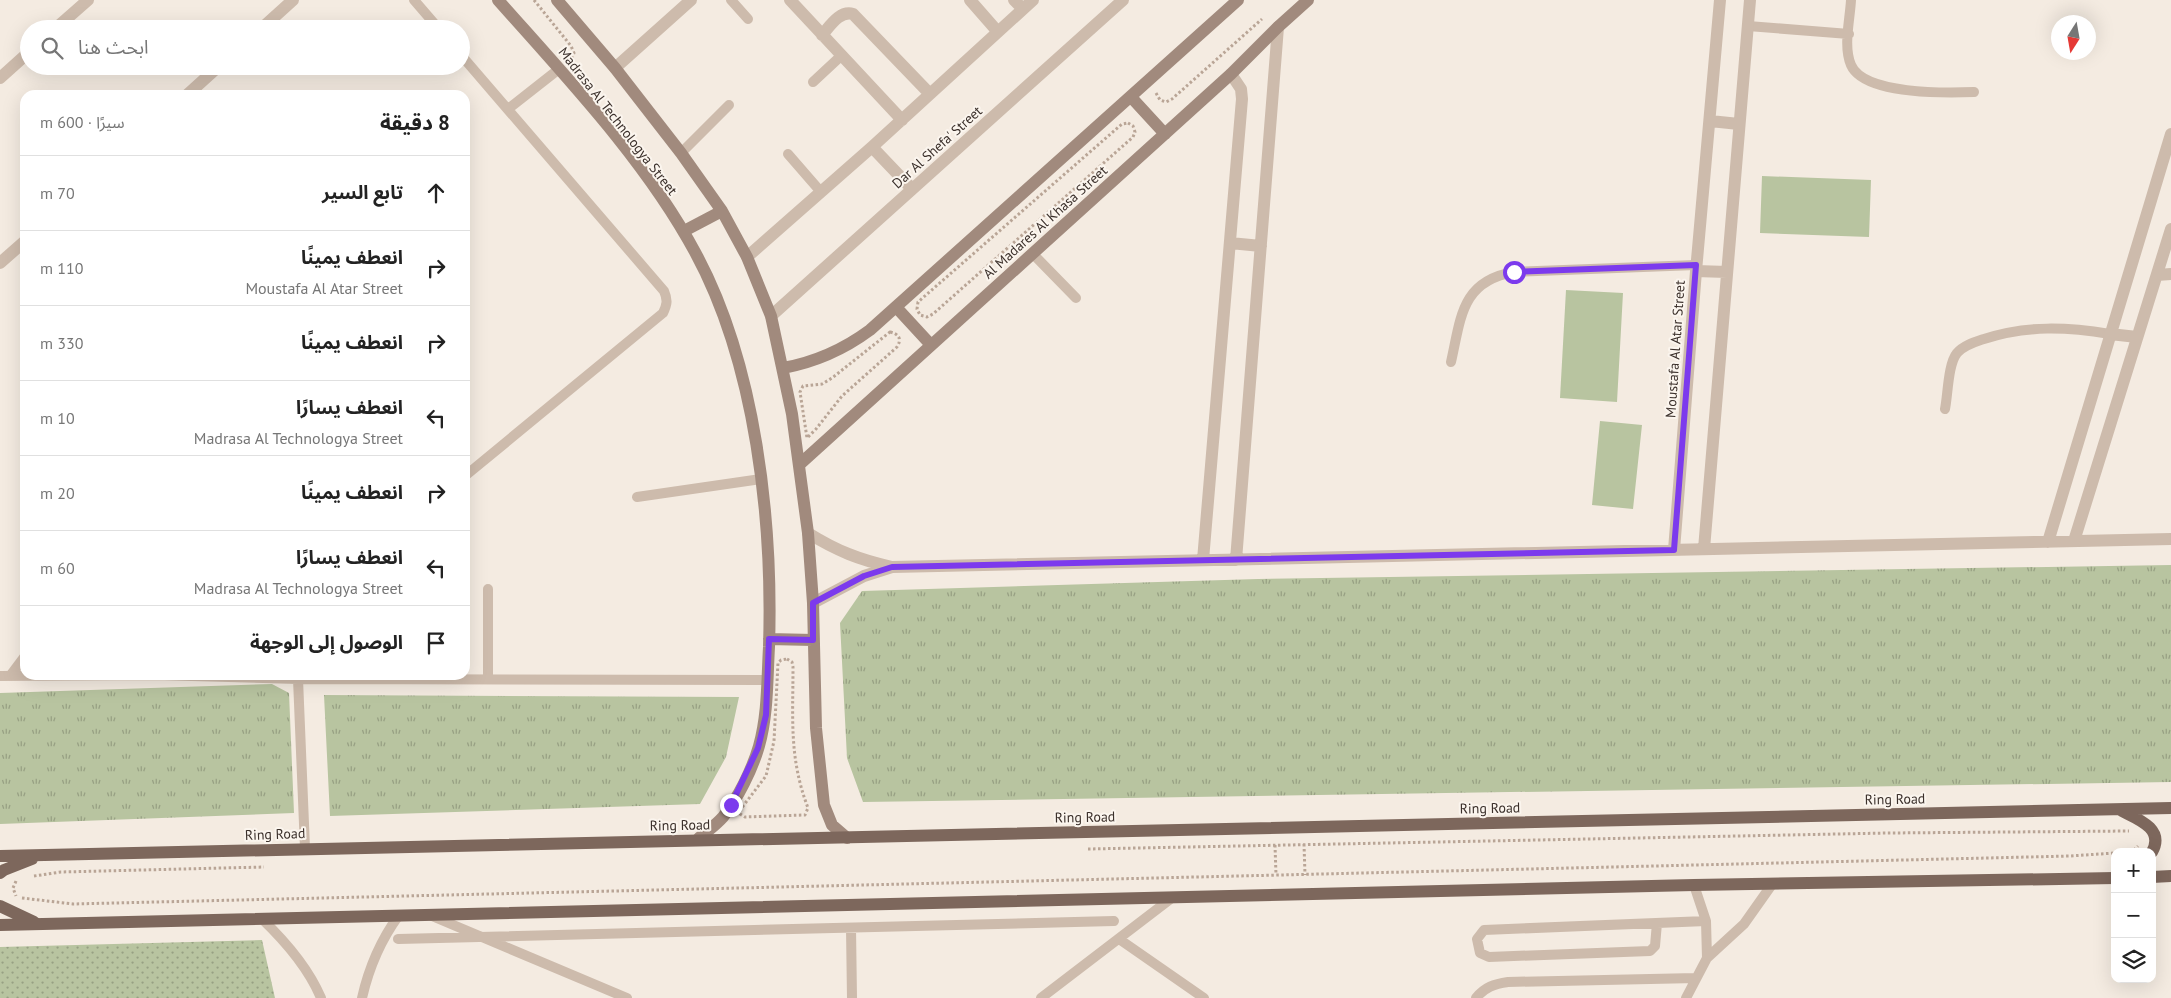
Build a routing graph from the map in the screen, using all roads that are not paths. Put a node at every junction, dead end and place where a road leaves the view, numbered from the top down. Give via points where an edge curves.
1 (293, 0) edge
2 (414, 0) edge
3 (498, 0) edge
4 (558, 0) edge
5 (691, 0) edge
6 (731, 0) edge
7 (790, 0) edge
8 (970, 0) edge
9 (1033, 0) edge
10 (1123, 0) edge
11 (1238, 0) edge
12 (1308, 0) edge
13 (1720, 0) edge
14 (1750, 0) edge
15 (1851, 0) edge
16 (79, 3) edge
17 (1019, 5) edge
18 (748, 19) dead end
19 (63, 20) edge
20 (271, 20) edge
21 (431, 20) edge
22 (1748, 26) junction
23 (1278, 27) junction
24 (998, 32) junction
25 (822, 34) junction
26 (1849, 34) junction
27 (842, 56) junction
28 (20, 60) edge
29 (470, 65) edge
30 (615, 68) junction
31 (558, 69) junction
32 (1231, 74) junction
33 (209, 75) edge
34 (0, 78) edge
35 (813, 82) dead end
36 (193, 90) edge
37 (1974, 92) dead end
38 (930, 94) junction
39 (1131, 97) junction
40 (729, 105) dead end
41 (508, 109) junction
42 (902, 120) junction
43 (1710, 122) junction
44 (1739, 124) junction
45 (1165, 134) junction
46 (2171, 134) edge
47 (872, 147) junction
48 (681, 153) junction
49 (788, 154) dead end
50 (2168, 156) edge
51 (912, 189) junction
52 (821, 192) junction
53 (722, 211) junction
54 (2171, 229) edge
55 (684, 231) junction
56 (1230, 243) junction
57 (20, 245) edge
58 (1261, 246) junction
59 (1033, 254) junction
60 (747, 257) junction
61 (0, 263) edge
62 (1696, 268) junction
63 (1727, 272) junction
64 (2171, 274) edge
65 (2157, 275) junction
66 (1076, 298) dead end
67 (896, 307) junction
68 (771, 316) junction
69 (2110, 334) junction
70 (2137, 337) junction
71 (931, 346) junction
72 (1451, 362) dead end
73 (783, 368) junction
74 (1946, 409) dead end
75 (800, 464) junction
76 (470, 472) edge
77 (761, 479) junction
78 (637, 497) dead end
79 (808, 533) junction
80 (2171, 539) edge
81 (2048, 542) junction
82 (2074, 542) junction
83 (1704, 549) junction
84 (1674, 550) junction
85 (1203, 560) junction
86 (1236, 560) junction
87 (892, 567) junction
88 (488, 589) dead end
89 (813, 603) junction
90 (769, 639) junction
91 (813, 640) junction
92 (20, 661) edge
93 (5, 676) edge
94 (20, 676) edge
95 (470, 679) edge
96 (488, 679) junction
97 (298, 680) edge
98 (768, 680) junction
99 (2171, 808) edge
100 (2118, 809) junction
101 (847, 838) junction
102 (698, 839) junction
103 (305, 848) junction
104 (2153, 848) edge
105 (41, 855) junction
106 (0, 856) edge
107 (0, 873) edge
108 (2171, 876) edge
109 (2156, 877) edge
110 (2111, 878) edge
111 (1773, 883) junction
112 (1694, 885) junction
113 (1173, 897) junction
114 (0, 906) edge
115 (426, 914) junction
116 (399, 915) junction
117 (262, 919) junction
118 (1114, 921) dead end
119 (1706, 921) junction
120 (1656, 923) junction
121 (38, 924) junction
122 (0, 925) edge
123 (850, 928) junction
124 (482, 937) junction
125 (398, 939) dead end
126 (1119, 939) junction
127 (1707, 958) junction
128 (1696, 978) junction
129 (321, 998) edge
130 (362, 998) edge
131 (627, 998) edge
132 (852, 998) edge
133 (1041, 998) edge
134 (1204, 998) edge
135 (1476, 998) edge
136 (1686, 998) edge

1 - 20 street
2 - 21 lane
3 - 31 street, Madrasa Al Technologya Street
4 - 30 street, Madrasa Al Technologya Street
5 - 30 street
6 - 18 lane
7 - 25 street
8 - 24 street
9 - 17 street
10 - 51 street, Dar Al Shefa' Street
11 - 39 street
12 - 23 street, Al Madares Al Khasa Street
13 - 43 street, Moustafa Al Atar Street
14 - 22 street
15 - 26 lane
16 - 19 street
17 - 24 street
22 - 26 lane
22 - 44 street
23 - 32 street, Al Madares Al Khasa Street
23 - 58 street
24 - 38 street
25 - 27 street
25 - 38 street via 842,15 853,14
26 - 37 lane via 1851,66 1864,80 1913,91
27 - 35 lane
27 - 42 street
28 - 34 street
29 - 41 lane
30 - 48 street, Madrasa Al Technologya Street
31 - 41 lane
31 - 55 street, Madrasa Al Technologya Street via 641,169
32 - 45 street, Al Madares Al Khasa Street
32 - 56 street via 1241,89 1242,99
33 - 36 street
38 - 42 street
39 - 45 street
39 - 67 street
40 - 48 lane
41 - 76 lane via 664,291 667,306 657,318
42 - 47 street
43 - 44 street
43 - 62 street, Moustafa Al Atar Street
44 - 63 street
45 - 59 street, Al Madares Al Khasa Street
46 - 50 street
47 - 51 street
47 - 52 street
48 - 53 street, Madrasa Al Technologya Street
49 - 52 lane
50 - 69 street
51 - 68 street, Dar Al Shefa' Street
52 - 60 street
53 - 55 street
53 - 60 street, Madrasa Al Technologya Street
54 - 65 street
55 - 77 street, Madrasa Al Technologya Street via 713,288 734,349 748,404
56 - 58 street
56 - 85 street
57 - 61 street
58 - 86 street
59 - 66 lane
59 - 71 street, Al Madares Al Khasa Street
60 - 68 street, Madrasa Al Technologya Street
62 - 63 street
62 - 72 lane via 1497,275 1482,283 1463,309
62 - 84 street, Moustafa Al Atar Street
63 - 83 street
64 - 65 street
65 - 70 street
67 - 71 street
67 - 73 street via 840,350
68 - 73 street, Madrasa Al Technologya Street
69 - 70 street
69 - 74 lane via 2061,327 2030,328 1963,347 1952,362
69 - 81 street
70 - 82 street
71 - 75 street, Al Madares Al Khasa Street
73 - 75 street, Madrasa Al Technologya Street
75 - 79 street, Madrasa Al Technologya Street
77 - 78 lane
77 - 90 street, Madrasa Al Technologya Street via 771,588
79 - 87 street via 841,552
79 - 89 street, Madrasa Al Technologya Street
80 - 82 street
81 - 82 street
81 - 83 street
83 - 84 street
84 - 86 street
85 - 86 street
85 - 87 street
87 - 89 street via 864,576
88 - 96 lane
89 - 91 street, Madrasa Al Technologya Street
90 - 91 street
90 - 98 street, Madrasa Al Technologya Street
91 - 101 street, Madrasa Al Technologya Street via 816,728 824,805 832,825
92 - 93 lane
93 - 94 lane
95 - 96 lane
96 - 98 lane
97 - 103 lane
98 - 102 street, Madrasa Al Technologya Street via 766,715 750,767 721,819
99 - 100 main road, Ring Road
100 - 101 main road, Ring Road
100 - 104 main road via 2148,824 2156,839
101 - 102 main road, Ring Road
102 - 103 main road, Ring Road
103 - 105 main road, Ring Road
105 - 106 main road, Ring Road
105 - 107 main road
108 - 109 main road
110 - 111 main road
111 - 112 main road
111 - 127 lane via 1744,924
112 - 113 main road
112 - 119 lane
113 - 115 main road
113 - 126 lane
114 - 121 main road
115 - 116 main road
115 - 124 lane
116 - 117 main road
116 - 130 lane via 371,963
117 - 121 main road
117 - 129 lane via 295,954
118 - 123 lane
119 - 120 lane
119 - 127 lane
120 - 120 lane via 1484,930 1477,938 1480,953 1489,957 1650,951 1655,946
121 - 122 main road
123 - 124 lane
123 - 132 lane
124 - 125 lane
124 - 131 lane
126 - 133 lane
126 - 134 lane
127 - 128 lane
128 - 135 lane via 1508,982 1494,984
128 - 136 lane

